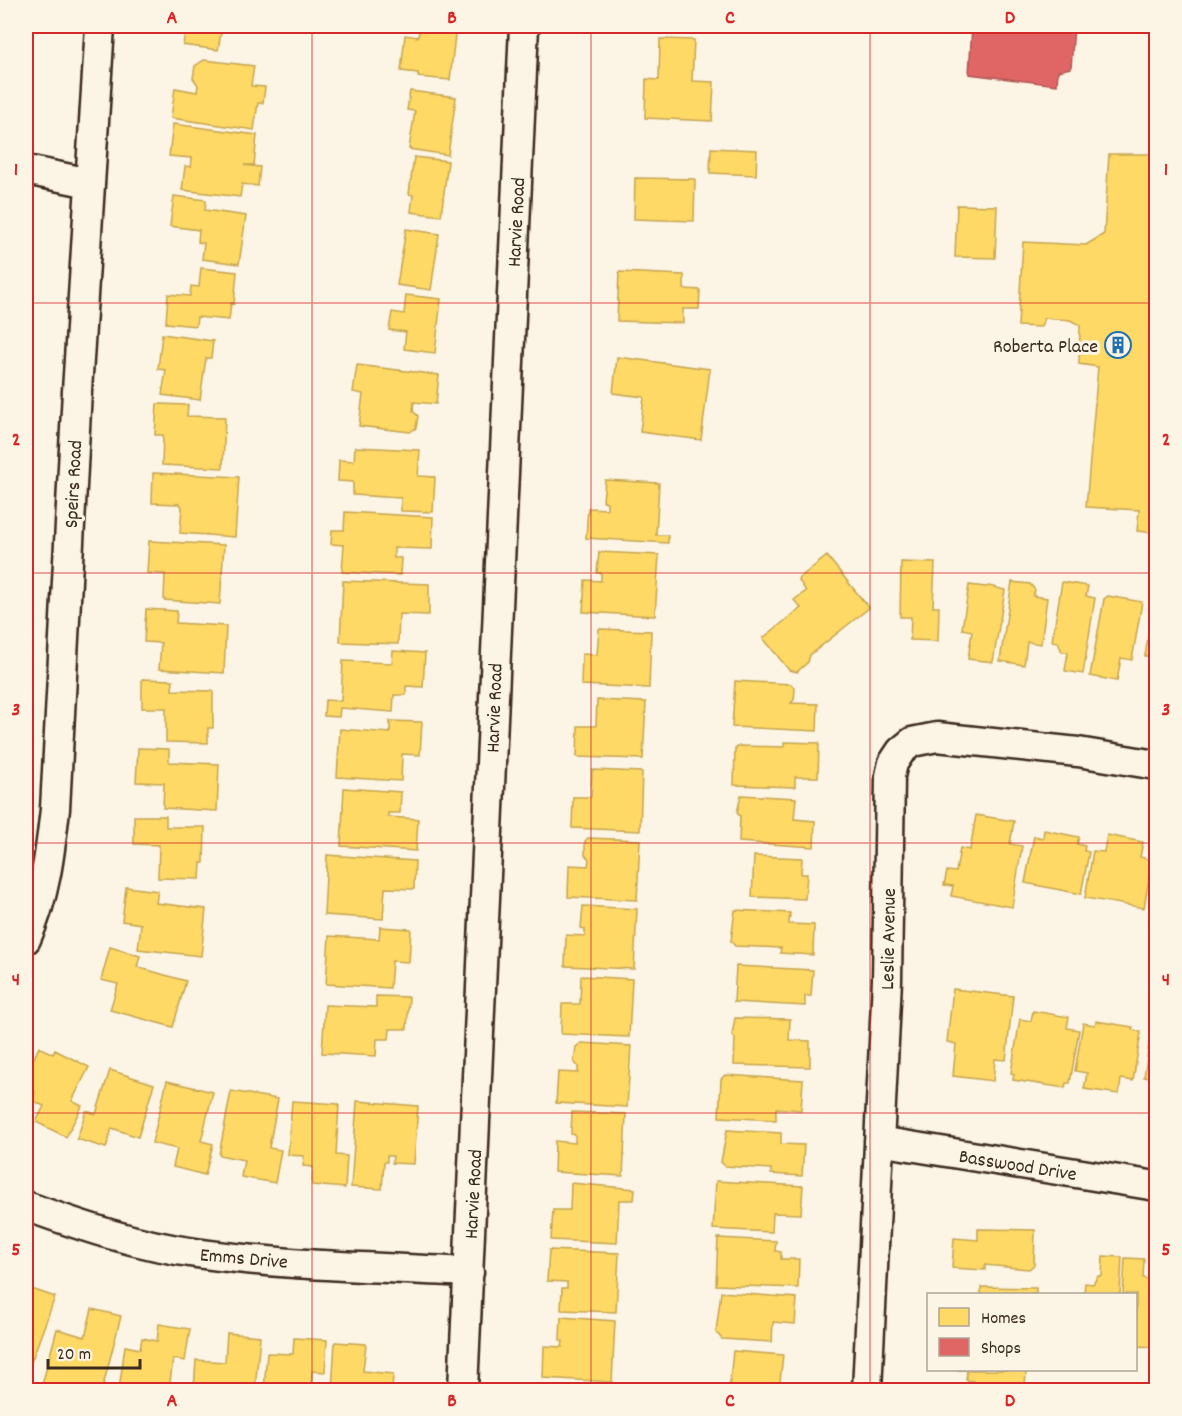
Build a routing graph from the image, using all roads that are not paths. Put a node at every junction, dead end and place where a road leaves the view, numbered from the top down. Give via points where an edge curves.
1 (100, 26) edge
2 (524, 26) edge
3 (26, 170) edge
4 (90, 183) junction
5 (1156, 765) edge
6 (26, 939) edge
7 (879, 1141) junction
8 (1156, 1186) edge
9 (26, 1206) edge
10 (469, 1272) junction
11 (463, 1390) edge
12 (867, 1390) edge

1 - 4 street, Speirs Road
2 - 10 street, Harvie Road
3 - 4 street
4 - 6 street, Speirs Road via 55,809 50,858
5 - 7 street, Leslie Avenue via 1078,752 937,737 912,742 901,751 890,776 887,980
7 - 8 street, Basswood Drive
7 - 12 street, Leslie Avenue
9 - 10 street, Emms Drive via 89,1229 197,1253
10 - 11 street, Harvie Road

